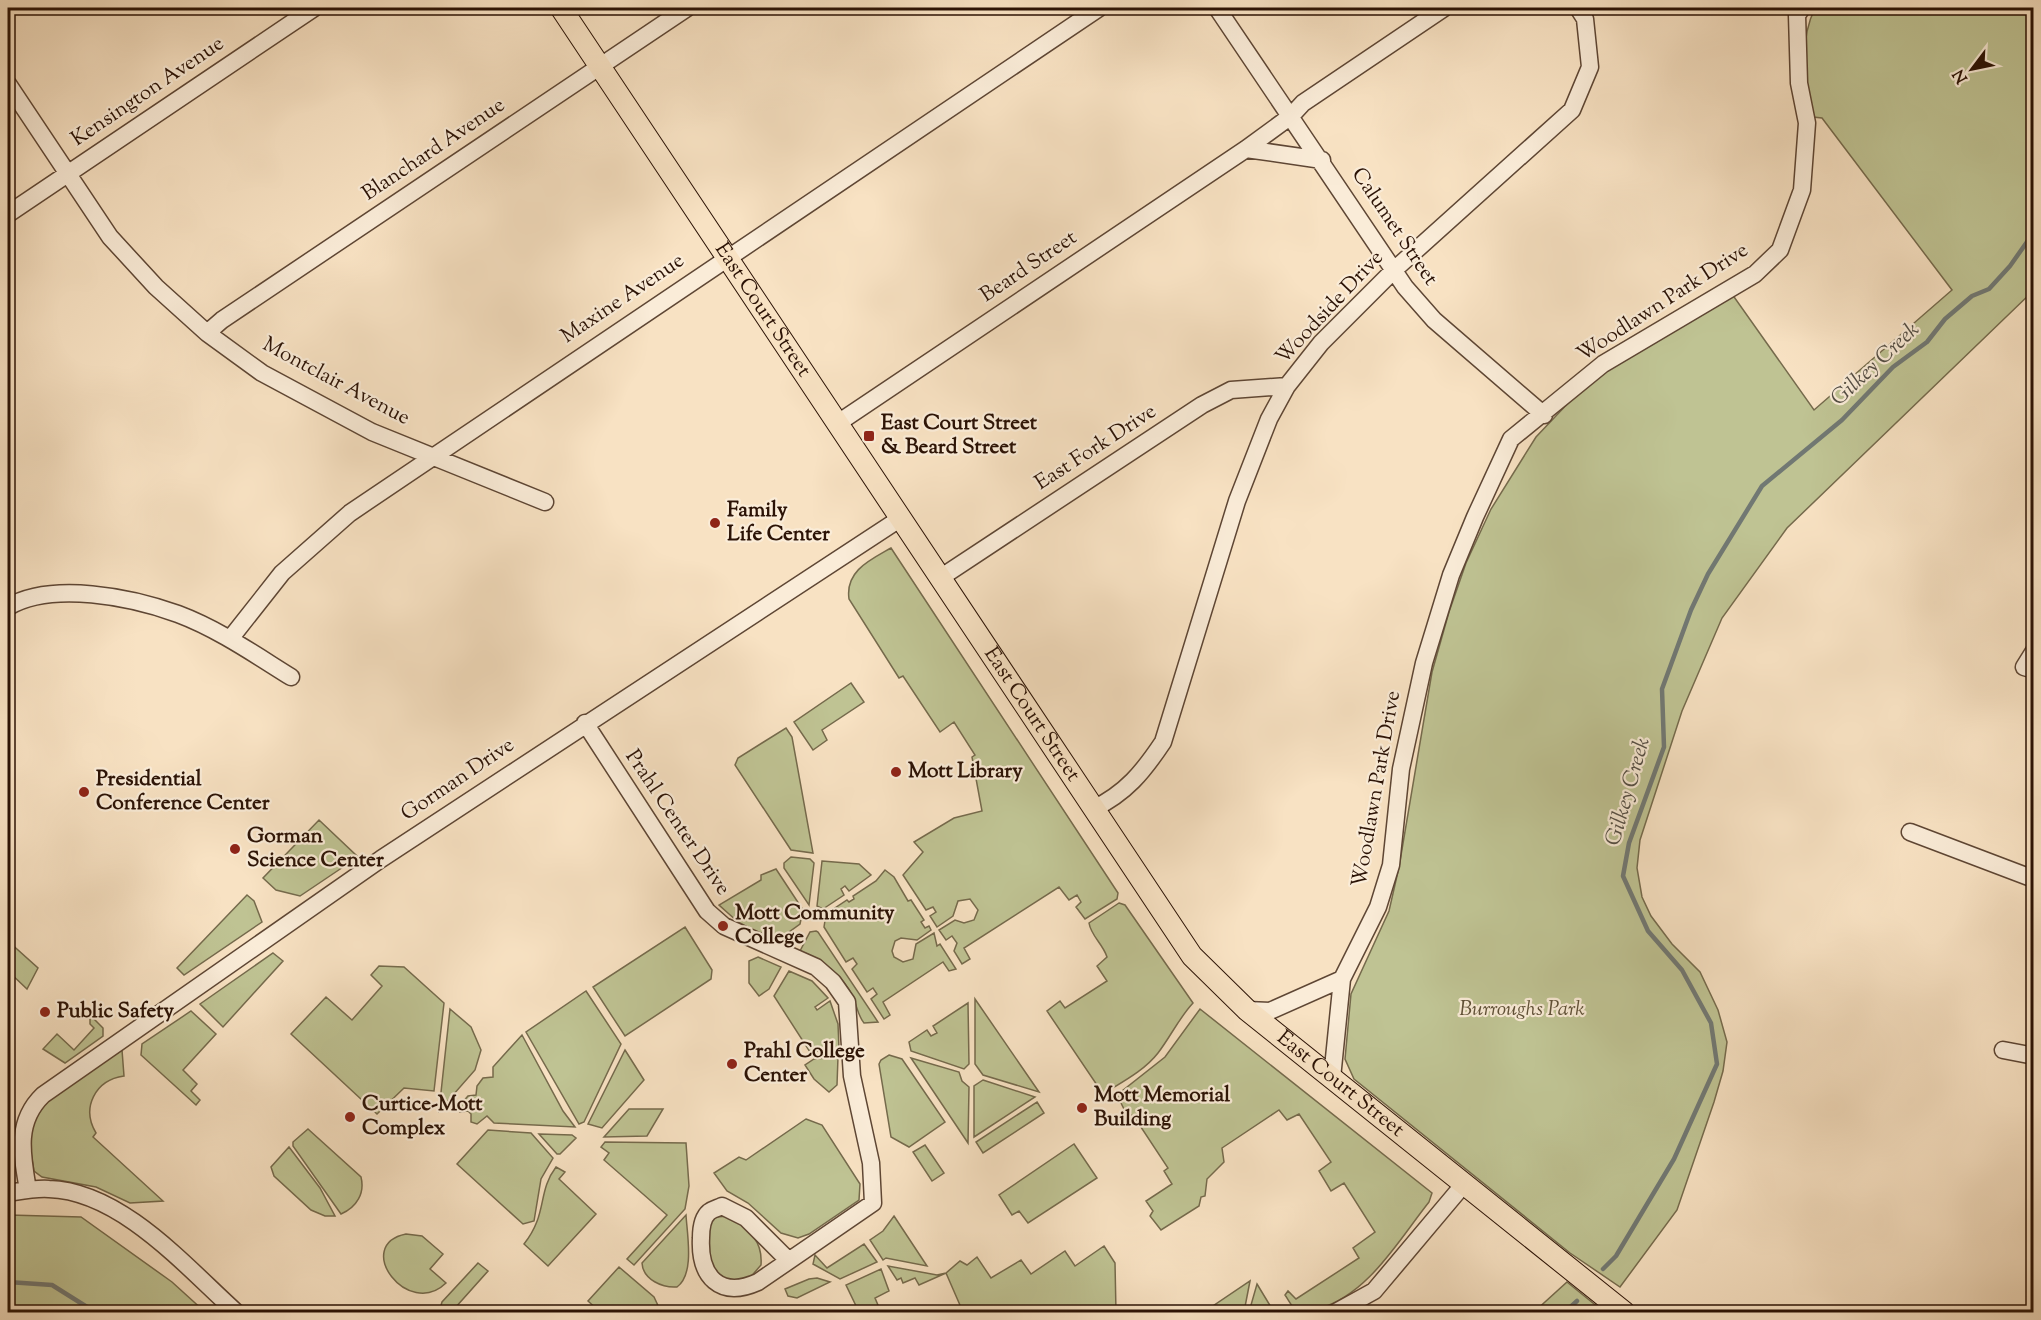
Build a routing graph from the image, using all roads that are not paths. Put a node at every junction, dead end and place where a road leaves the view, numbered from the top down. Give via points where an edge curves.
1 (314, 8) edge
2 (561, 8) edge
3 (687, 8) edge
4 (1099, 8) edge
5 (1217, 8) edge
6 (1444, 8) edge
7 (1578, 8) edge
8 (1803, 8) edge
9 (600, 66) junction
10 (8, 84) edge
11 (1291, 116) junction
12 (1246, 149) junction
13 (1322, 160) junction
14 (66, 174) junction
15 (8, 214) edge
16 (726, 257) junction
17 (1394, 270) junction
18 (207, 333) junction
19 (1287, 386) junction
20 (1544, 415) junction
21 (838, 423) junction
22 (432, 456) junction
23 (545, 502) dead end
24 (901, 518) junction
25 (940, 578) junction
26 (8, 607) edge
27 (230, 639) junction
28 (2034, 651) edge
29 (2029, 668) edge
30 (291, 677) dead end
31 (585, 723) junction
32 (1093, 808) junction
33 (1910, 832) dead end
34 (2034, 879) edge
35 (1342, 979) junction
36 (1247, 1010) junction
37 (2003, 1050) dead end
38 (2034, 1056) edge
39 (1332, 1078) junction
40 (1464, 1184) junction
41 (28, 1190) junction
42 (8, 1193) edge
43 (788, 1260) junction
44 (237, 1312) edge
45 (1336, 1312) edge
46 (1624, 1312) edge

1 - 14 street, Kensington Avenue
2 - 9 main road, East Court Street
3 - 9 street, Blanchard Avenue
4 - 16 street, Maxine Avenue
5 - 11 street, Calumet Street
6 - 11 street, Beard Street via 1303,103
7 - 17 street, Woodside Drive via 1585,19 1590,68 1572,110
8 - 20 street, Woodlawn Park Drive via 1797,15 1799,83 1807,123 1802,190 1780,250 1755,274 1603,364
9 - 16 main road, East Court Street
9 - 18 street, Blanchard Avenue
10 - 14 street, Montclair Avenue
11 - 12 street, Beard Street
11 - 13 street, Calumet Street
12 - 13 street
12 - 21 street, Beard Street
13 - 17 street, Calumet Street
14 - 15 street, Kensington Avenue
14 - 18 street, Montclair Avenue via 110,237 156,287
16 - 21 main road, East Court Street
16 - 22 street, Maxine Avenue
17 - 19 street, Woodside Drive via 1321,343
17 - 20 street, Calumet Street via 1434,320
18 - 22 street, Montclair Avenue via 262,373 372,432
19 - 25 street, East Fork Drive via 1232,390 1202,405
19 - 32 street, Woodside Drive via 1269,419 1237,501 1163,742 1140,777 1113,800
20 - 35 street, Woodlawn Park Drive via 1511,439 1451,575 1424,663 1401,769 1391,865 1378,907
21 - 24 main road, East Court Street
22 - 23 street, Montclair Avenue
22 - 27 street, Maxine Avenue via 350,513 291,566
24 - 25 main road, East Court Street
24 - 31 street, Gorman Drive
25 - 32 main road, East Court Street
26 - 27 street via 54,592 130,601 178,614
27 - 30 street
28 - 29 street
31 - 41 street, Gorman Drive via 332,892 43,1095 26,1118 22,1136
31 - 43 street, Prahl Center Drive via 706,911 724,926 816,967 847,1002 852,1076 871,1163 873,1203
32 - 36 main road, East Court Street via 1192,956
33 - 34 street
35 - 36 street via 1270,1011
35 - 39 street, Woodlawn Park Drive
36 - 39 main road, East Court Street
37 - 38 street
39 - 40 main road, East Court Street
40 - 45 street via 1374,1291
40 - 46 main road, East Court Street
41 - 42 street
41 - 44 street via 72,1193 112,1208 146,1232
43 - 43 street, Prahl Center Drive via 746,1218 722,1206 708,1213 701,1227 702,1261 708,1277 727,1288 742,1289 758,1282

